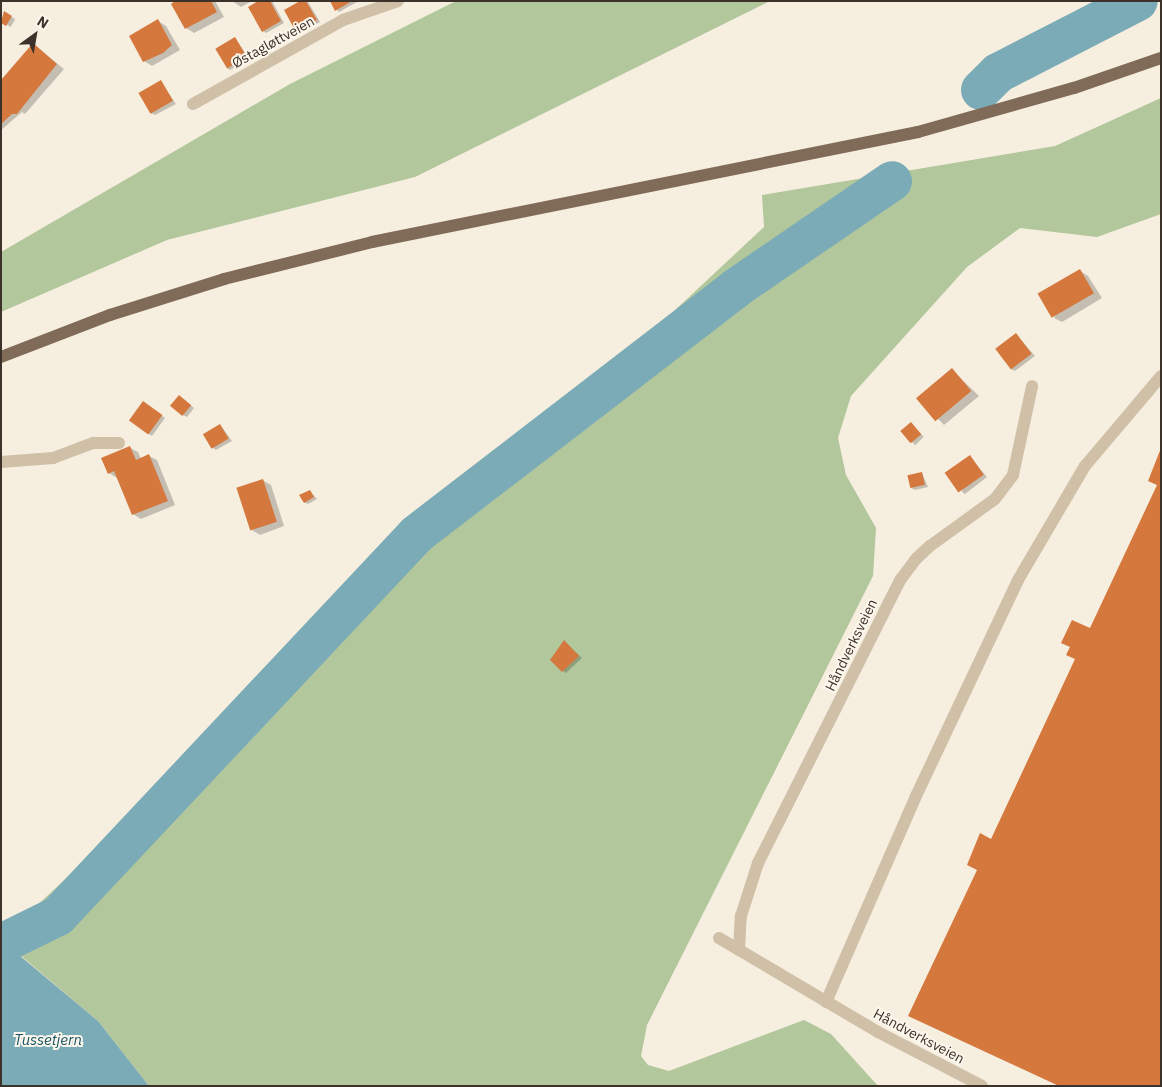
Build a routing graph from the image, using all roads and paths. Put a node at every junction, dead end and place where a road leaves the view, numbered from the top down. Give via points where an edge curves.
1 (398, 1) edge
2 (1161, 58) edge
3 (193, 104) dead end
4 (1, 357) edge
5 (1161, 376) edge
6 (1032, 386) dead end
7 (119, 443) dead end
8 (1, 462) edge
9 (719, 938) dead end
10 (739, 950) junction
11 (826, 1002) junction
12 (982, 1086) edge

1 - 3 street, Østagløttveien via 343,20
2 - 4 main road via 1074,88 918,132 372,242 224,279 110,315
5 - 11 street via 1086,466 1018,580 916,796
6 - 10 street, Håndverksveien via 1014,474 995,499 917,558 889,602 758,863 741,916
7 - 8 street via 93,443 53,458
9 - 10 street, Håndverksveien
10 - 11 street, Håndverksveien
11 - 12 street, Håndverksveien

